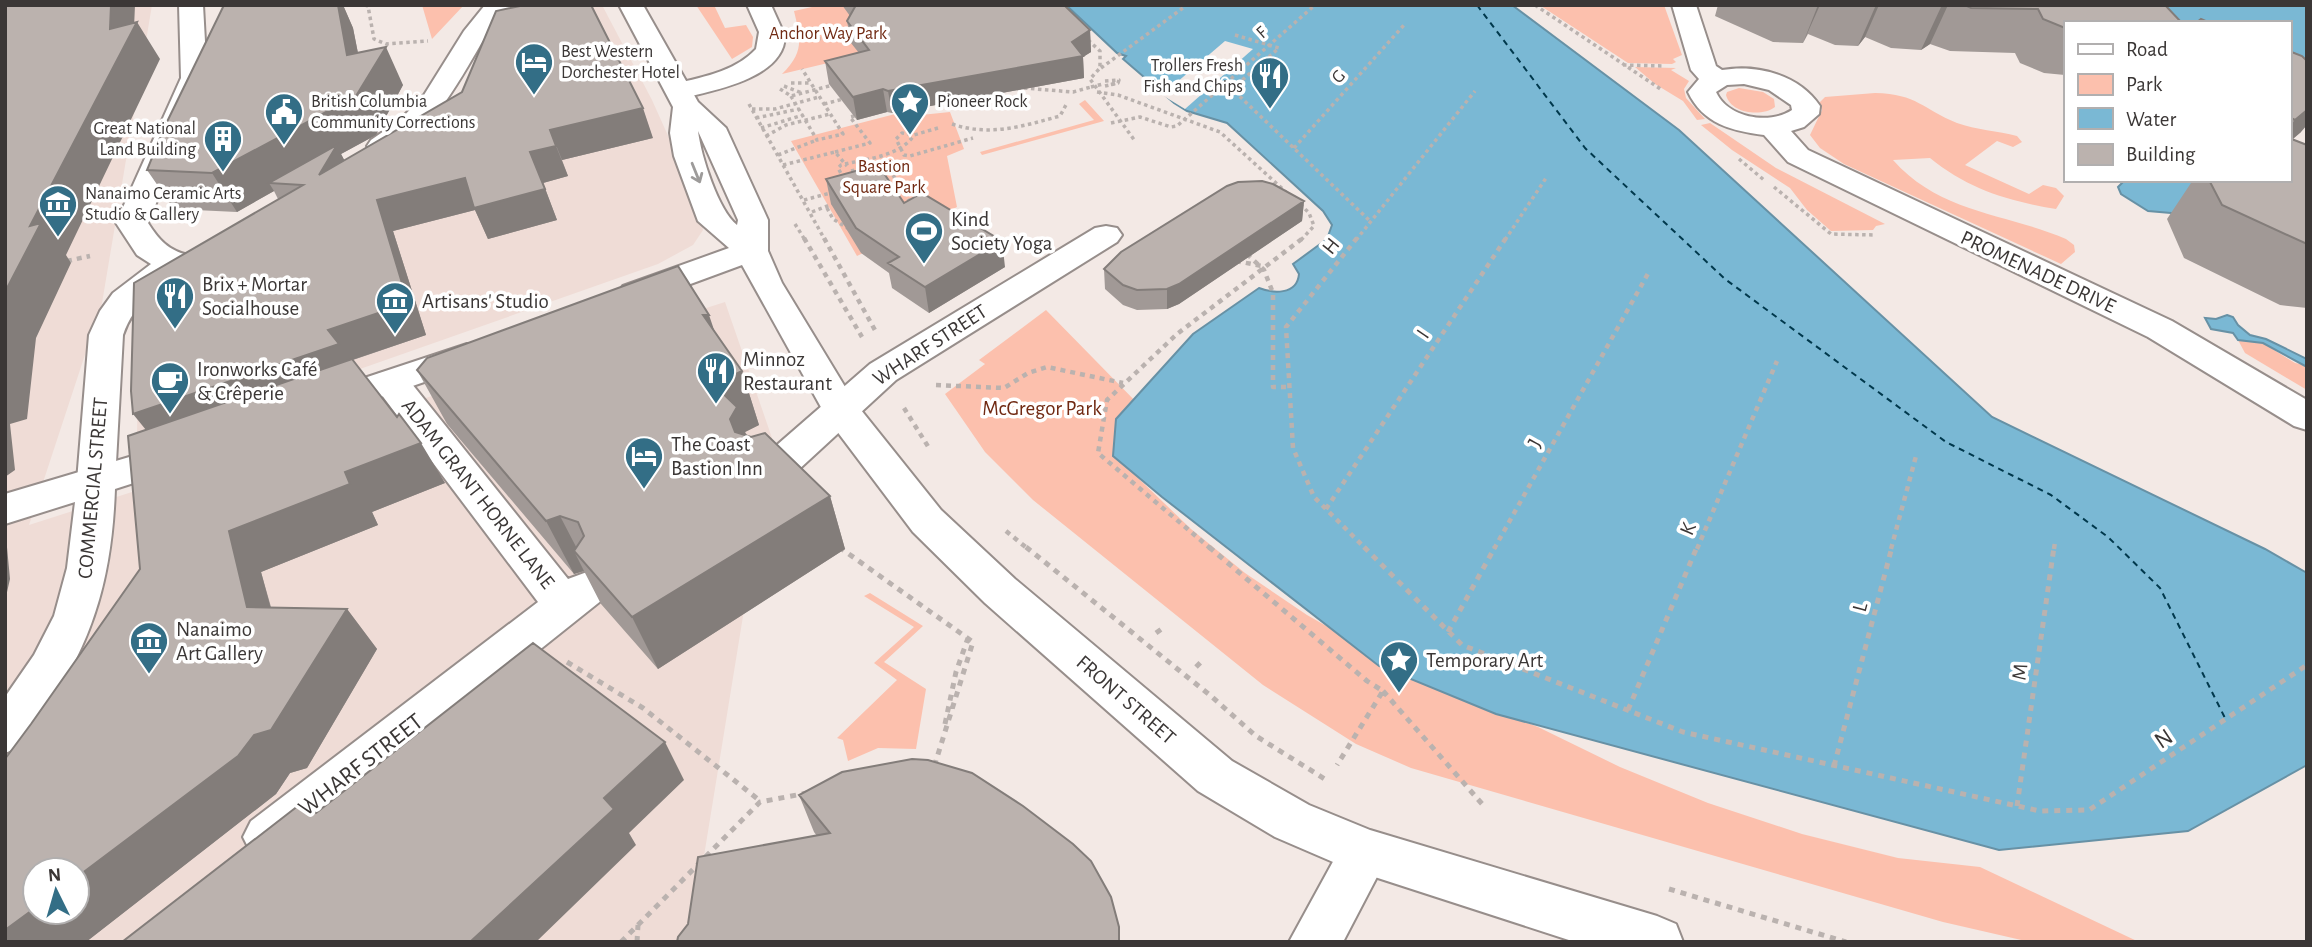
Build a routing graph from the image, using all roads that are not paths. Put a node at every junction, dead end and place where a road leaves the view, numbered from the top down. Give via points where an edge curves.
1 (191, 5) edge
2 (500, 5) edge
3 (631, 5) edge
4 (759, 5) edge
5 (1684, 5) edge
6 (1717, 79) junction
7 (683, 99) junction
8 (1772, 126) junction
9 (357, 160) edge
10 (1107, 235) dead end
11 (204, 247) edge
12 (752, 251) junction
13 (174, 264) junction
14 (601, 306) edge
15 (499, 343) edge
16 (391, 382) junction
17 (840, 409) junction
18 (290, 417) edge
19 (2307, 417) edge
20 (215, 443) edge
21 (769, 474) edge
22 (96, 481) junction
23 (5, 509) edge
24 (576, 597) joint
25 (5, 733) edge
26 (1365, 852) junction
27 (232, 865) edge
28 (1315, 942) edge
29 (1657, 942) edge

1 - 13 street via 194,78 132,223 148,248
2 - 9 street via 470,40 422,116
3 - 7 street
4 - 7 street via 771,28 772,44 763,59
5 - 6 street via 1704,70
6 - 8 street via 1702,92 1710,108 1738,121
6 - 8 street via 1760,78 1800,97 1805,114 1787,125
7 - 12 street, FRONT STREET via 689,156 713,221
8 - 19 street, PROMENADE DRIVE via 1798,156 2160,329
10 - 17 street, WHARF STREET via 883,372
11 - 13 street
12 - 14 street
12 - 17 street, FRONT STREET
13 - 22 street, COMMERCIAL STREET via 136,289 109,322
15 - 16 street
16 - 18 street
16 - 24 street, ADAM GRANT HORNE LANE via 489,511
17 - 21 street, WHARF STREET
17 - 26 street, FRONT STREET via 927,521 1000,591 1215,776 1292,821
20 - 22 street
22 - 23 street
22 - 25 street, COMMERCIAL STREET via 93,532 81,598 44,678
24 - 27 street, WHARF STREET
26 - 28 street
26 - 29 street, FRONT STREET

